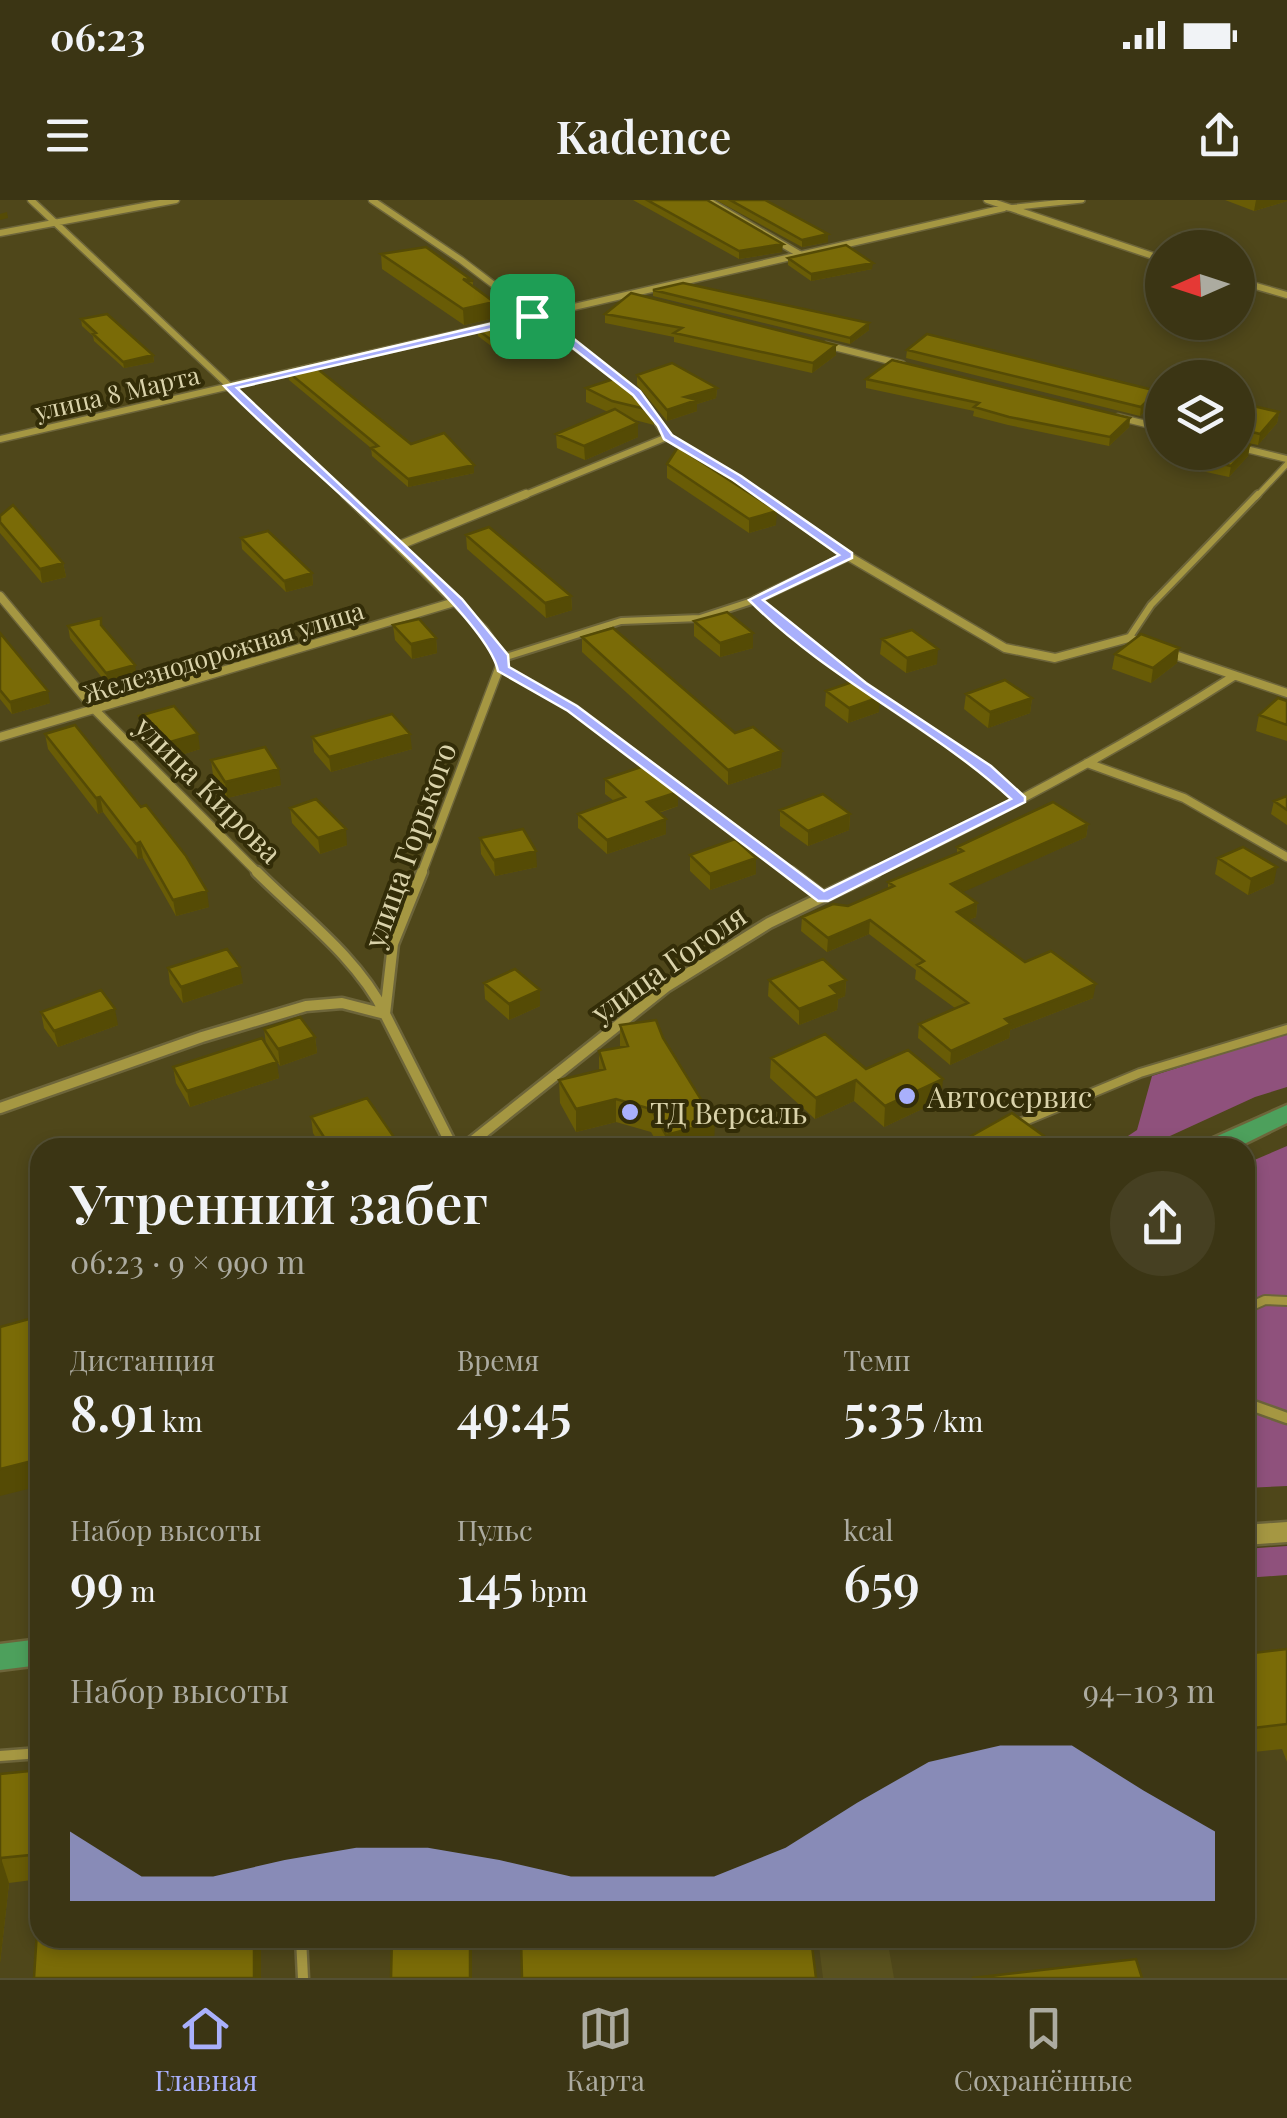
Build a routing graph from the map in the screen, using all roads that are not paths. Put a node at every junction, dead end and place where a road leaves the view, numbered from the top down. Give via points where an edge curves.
1 (31, 200) edge
2 (176, 200) edge
3 (372, 200) edge
4 (707, 200) edge
5 (987, 200) edge
6 (1082, 200) edge
7 (1004, 208) junction
8 (56, 223) junction
9 (0, 234) edge
10 (1145, 254) edge
11 (802, 255) junction
12 (1255, 285) edge
13 (1287, 294) edge
14 (631, 297) junction
15 (650, 302) edge
16 (532, 316) junction
17 (821, 344) edge
18 (916, 368) edge
19 (230, 386) junction
20 (1106, 414) edge
21 (1145, 424) edge
22 (668, 437) junction
23 (0, 439) edge
24 (1255, 452) edge
25 (1287, 462) edge
26 (400, 545) junction
27 (848, 556) junction
28 (0, 596) edge
29 (755, 600) junction
30 (458, 602) junction
31 (1129, 638) junction
32 (503, 663) junction
33 (1234, 676) junction
34 (1287, 693) edge
35 (96, 712) junction
36 (0, 737) edge
37 (1087, 763) junction
38 (1020, 800) junction
39 (1287, 857) edge
40 (823, 898) junction
41 (385, 1014) junction
42 (1287, 1029) edge
43 (0, 1108) edge
44 (1287, 1113) edge
45 (996, 1132) edge
46 (448, 1138) edge
47 (477, 1138) edge
48 (1234, 1138) edge
49 (1287, 1301) edge
50 (1255, 1304) edge
51 (1255, 1407) edge
52 (1287, 1418) edge
53 (1287, 1532) edge
54 (1255, 1534) edge
55 (30, 1653) edge
56 (0, 1657) edge
57 (30, 1753) edge
58 (0, 1756) edge
59 (301, 1948) edge
60 (302, 1978) edge

1 - 8 street
2 - 8 street
3 - 16 street
4 - 11 street
5 - 7 street
6 - 7 lane
7 - 10 street
7 - 11 street, улица 8 Марта
8 - 9 street
8 - 19 street
11 - 14 street, улица 8 Марта
12 - 13 street
14 - 15 street
14 - 16 street, улица 8 Марта
16 - 19 street, улица 8 Марта
16 - 22 street via 637,393
17 - 18 street
19 - 23 street, улица 8 Марта
19 - 26 street
20 - 21 street
22 - 26 street
22 - 27 street
24 - 25 street
25 - 31 lane via 1151,605
26 - 30 street
27 - 29 street
27 - 31 street via 1005,648 1055,658
28 - 35 street, улица Кирова
29 - 32 lane via 700,618 621,621
29 - 38 street
30 - 32 street
30 - 35 street, Железнодорожная улица
31 - 33 street
32 - 40 street via 573,708
32 - 41 street, улица Горького via 393,944
33 - 34 street
33 - 37 street, улица Гоголя
35 - 36 street, Железнодорожная улица
35 - 41 street, улица Кирова via 351,960
37 - 38 street, улица Гоголя
37 - 39 street via 1184,798
38 - 40 street, улица Гоголя
40 - 47 street, улица Гоголя via 666,987
41 - 43 street via 342,1003 306,1006
41 - 46 street
42 - 45 lane via 1140,1073
44 - 48 main road
49 - 50 lane
51 - 52 lane
53 - 54 street
55 - 56 main road
57 - 58 lane
59 - 60 lane

